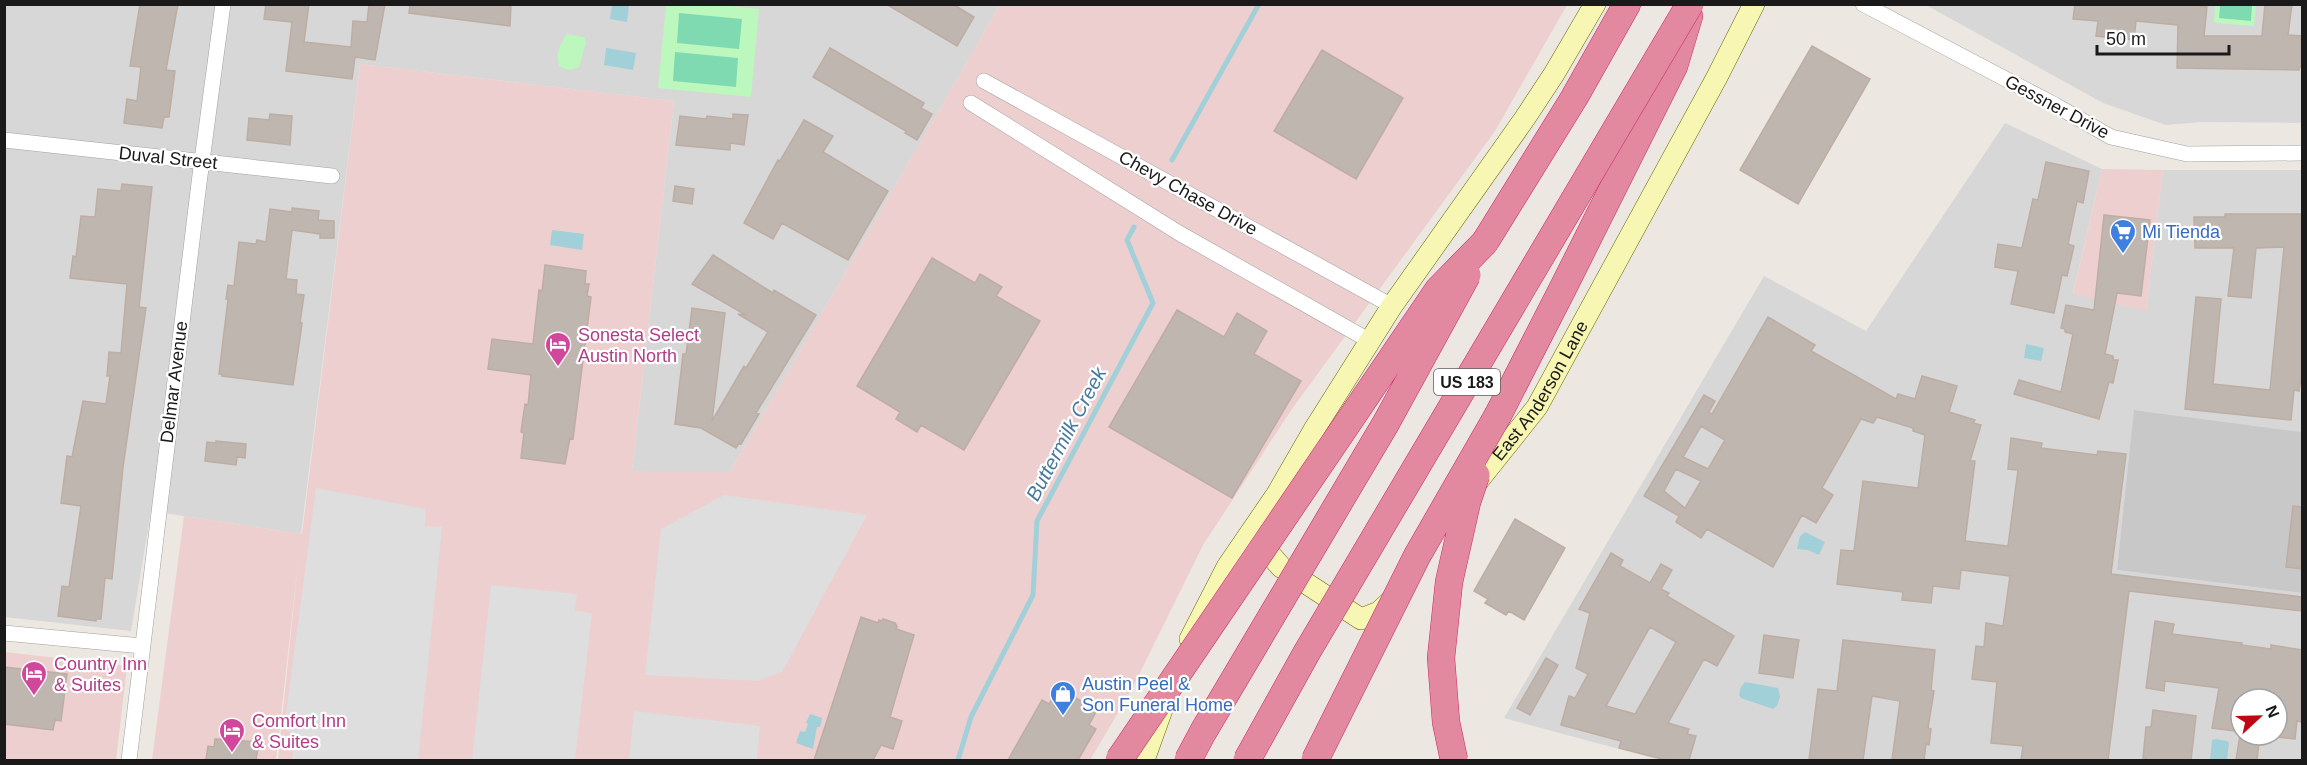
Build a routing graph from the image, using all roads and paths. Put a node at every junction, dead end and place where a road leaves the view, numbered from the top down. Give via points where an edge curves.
1 (223, 4) edge
2 (1595, 4) edge
3 (1627, 4) edge
4 (1692, 4) edge
5 (1754, 4) edge
6 (1863, 4) edge
7 (984, 81) dead end
8 (971, 103) dead end
9 (4, 140) edge
10 (2302, 153) edge
11 (201, 162) junction
12 (332, 176) dead end
13 (1485, 242) junction
14 (1392, 306) junction
15 (1370, 341) junction
16 (1498, 415) junction
17 (1277, 494) junction
18 (1406, 586) junction
19 (4, 633) edge
20 (142, 646) junction
21 (129, 760) edge
22 (1119, 760) edge
23 (1144, 760) edge
24 (1188, 760) edge
25 (1247, 760) edge
26 (1301, 760) edge
27 (1315, 760) edge
28 (1454, 760) edge

1 - 11 street, Delmar Avenue
2 - 14 main road via 1525,118
3 - 13 highway, US 183
4 - 16 highway via 1674,66
4 - 25 highway, US 183, bridge via 1307,652
5 - 18 main road, East Anderson Lane via 1537,406 1437,533
6 - 10 street, Gessner Drive via 2111,137 2187,154
7 - 14 street, Chevy Chase Drive
8 - 15 street, Chevy Chase Drive via 1179,232
9 - 11 street, Duval Street
11 - 12 street, Duval Street
11 - 20 street, Delmar Avenue
13 - 22 highway, bridge via 1438,291
13 - 24 highway, US 183, bridge via 1386,423
14 - 15 main road
15 - 17 main road
16 - 27 highway, bridge via 1417,556
16 - 28 highway, bridge via 1467,502 1449,582 1441,658 1446,722
17 - 18 main road via 1267,529 1268,552 1281,567 1361,619 1379,612
17 - 23 main road via 1227,567 1203,612 1177,667
18 - 26 main road, East Anderson Lane via 1364,643
19 - 20 street
20 - 21 street, Delmar Avenue

